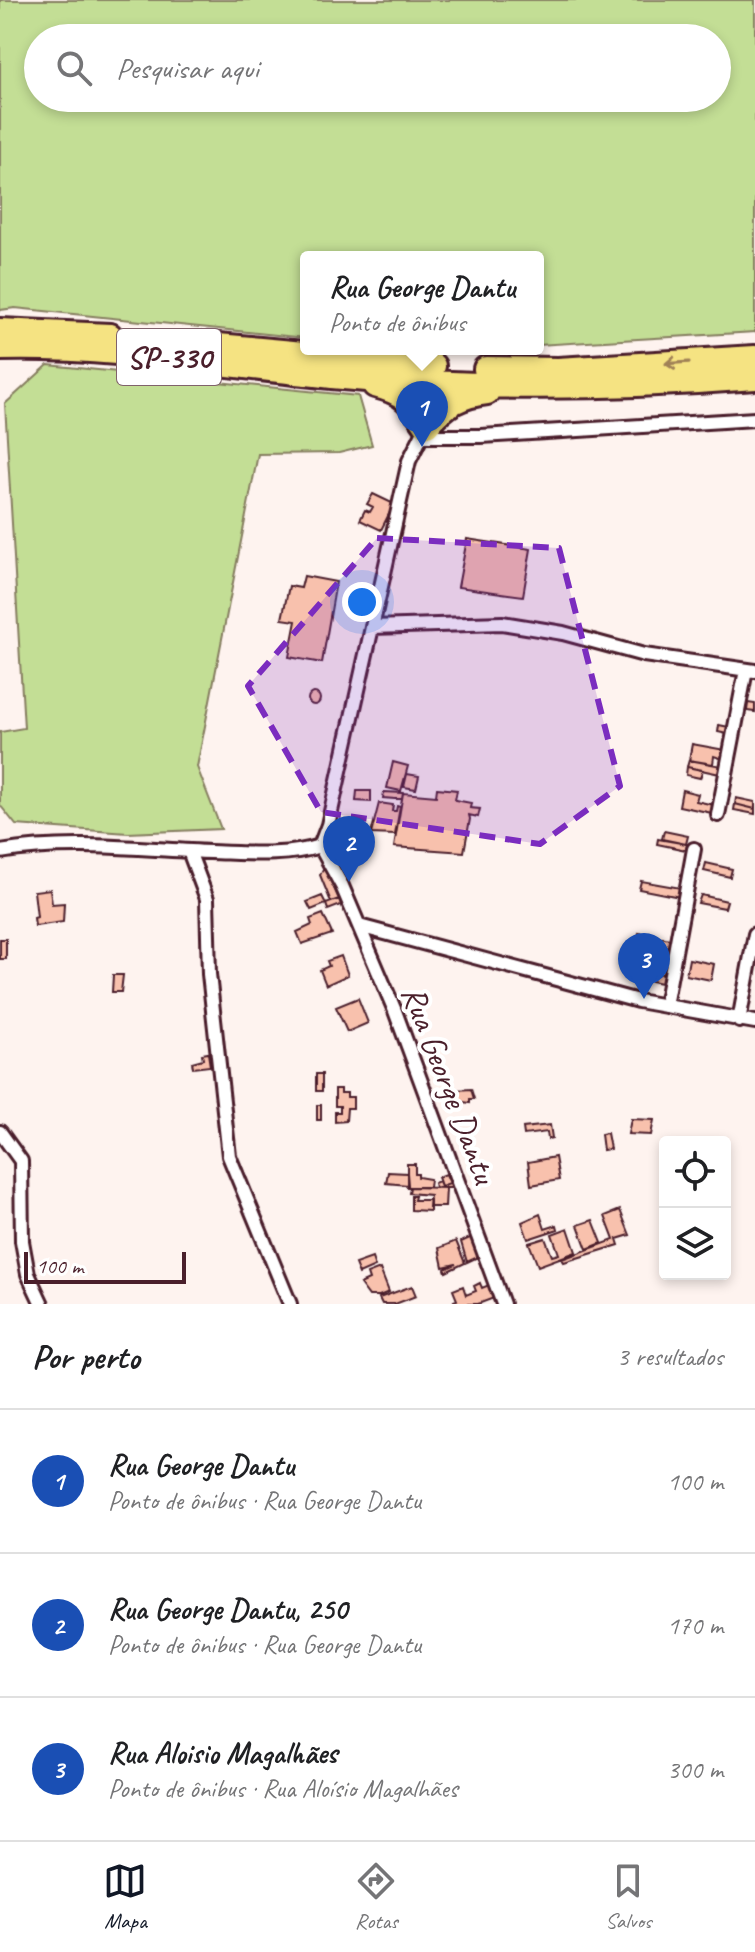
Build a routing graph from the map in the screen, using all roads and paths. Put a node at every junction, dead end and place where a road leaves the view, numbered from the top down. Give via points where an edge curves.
1 (0, 331) edge
2 (0, 348) edge
3 (300, 353) edge
4 (320, 355) edge
5 (755, 358) edge
6 (338, 376) junction
7 (755, 377) edge
8 (529, 387) junction
9 (755, 419) edge
10 (425, 430) junction
11 (372, 627) junction
12 (751, 670) edge
13 (718, 815) dead end
14 (320, 846) junction
15 (189, 851) junction
16 (0, 852) edge
17 (693, 855) dead end
18 (359, 926) junction
19 (755, 934) edge
20 (665, 1006) junction
21 (739, 1021) junction
22 (755, 1022) edge
23 (0, 1132) edge
24 (42, 1304) edge
25 (290, 1304) edge
26 (503, 1304) edge

3 -> 1 highway, SP-330
2 - 6 highway, SP-330 via 134,354
5 -> 4 highway, SP-330 via 493,370
6 - 8 highway, SP-330
6 - 10 highway via 396,390 411,402
7 - 8 highway, SP-330
8 - 10 highway via 469,394 451,402
9 - 10 street via 481,436
10 - 11 street via 409,461
11 - 12 street via 502,623 644,655
11 - 14 street
12 - 13 street
14 - 15 street via 258,853
14 - 18 street, Rua George Dantu
15 - 16 street via 57,847
15 - 25 street via 207,899 209,974 229,1156
17 - 20 street
18 - 20 street
18 - 26 street, Rua George Dantu
19 - 21 street
20 - 21 street
21 - 22 street
23 - 24 street via 21,1161 22,1241 28,1274

